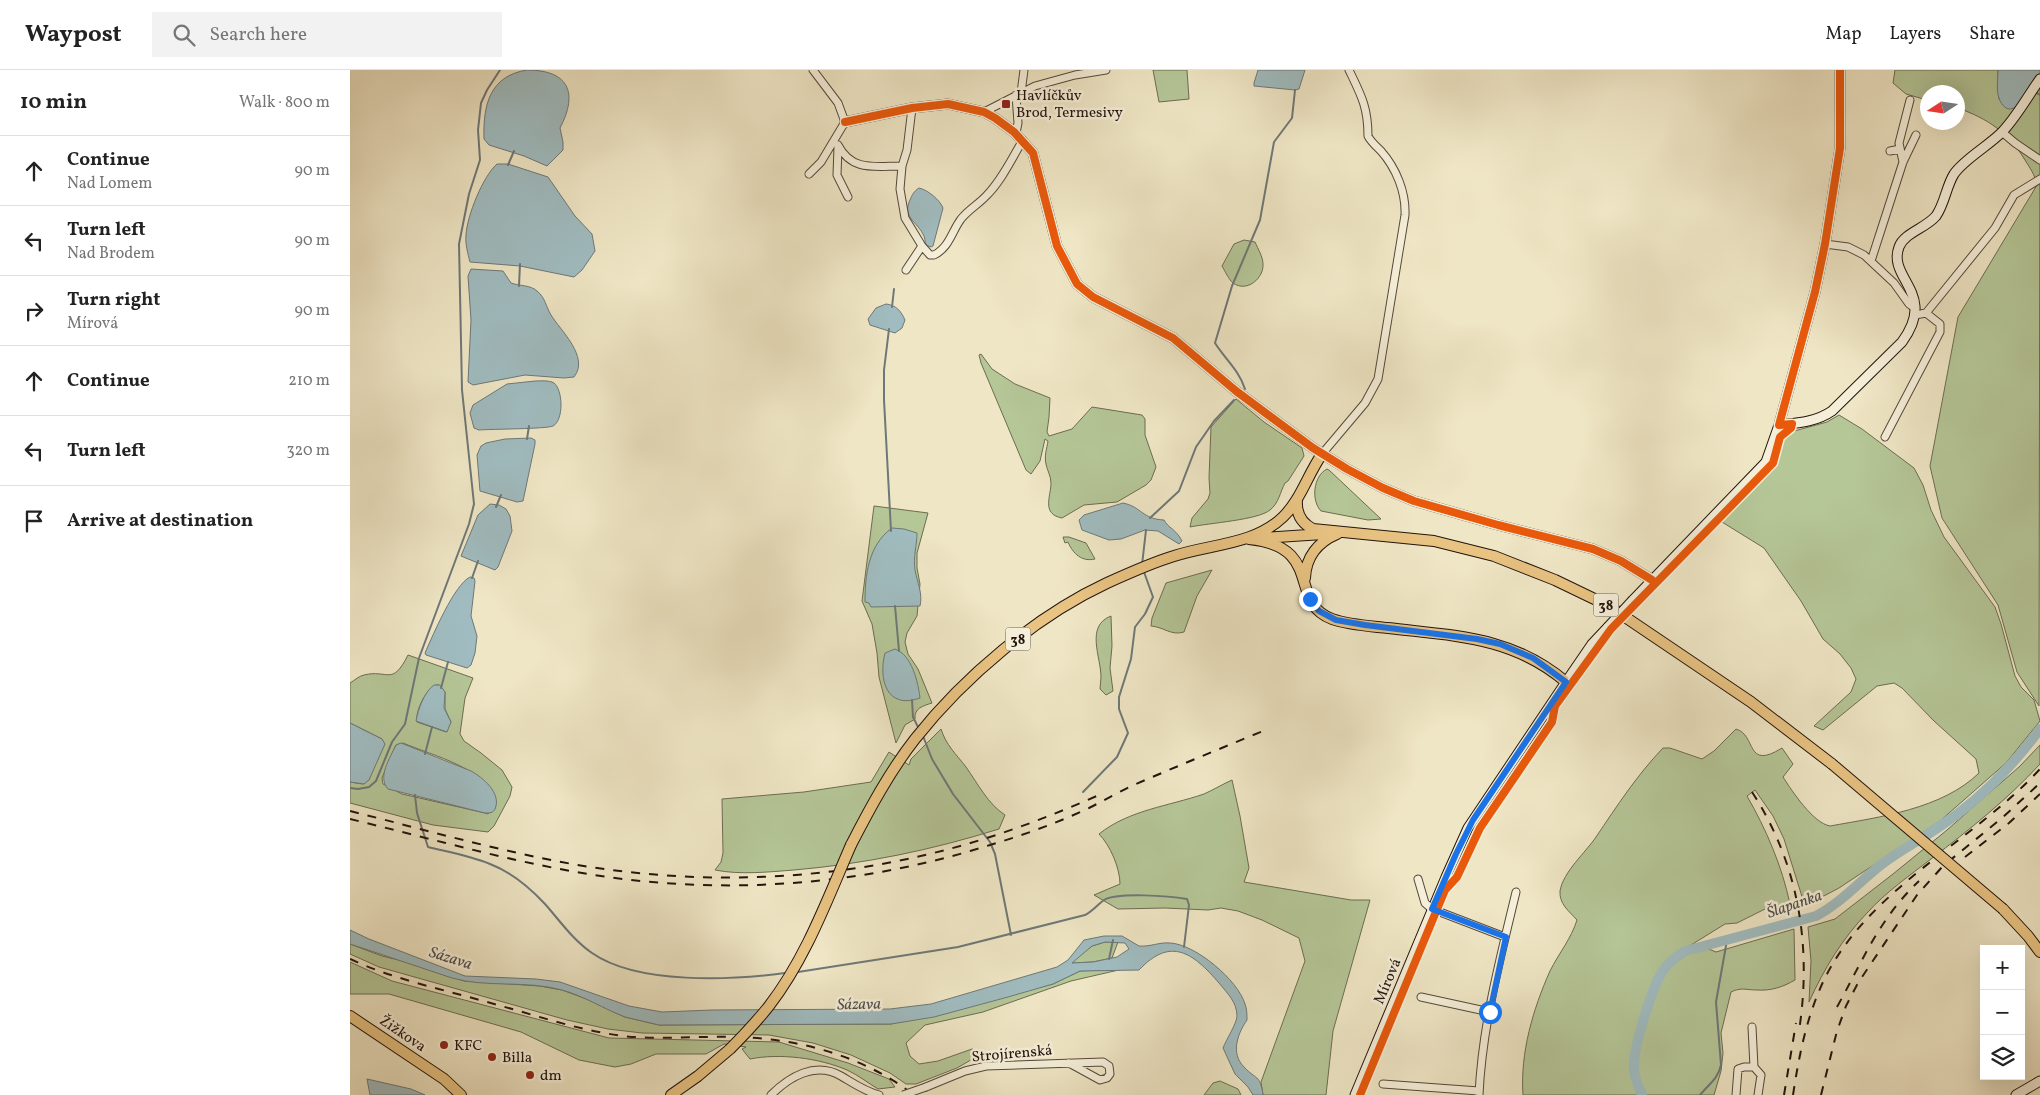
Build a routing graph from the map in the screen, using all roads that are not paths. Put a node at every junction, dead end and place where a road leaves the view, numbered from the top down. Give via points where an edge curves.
1 (813, 70) edge
2 (1024, 70) edge
3 (1106, 70) edge
4 (1349, 70) edge
5 (1840, 70) edge
6 (2040, 79) edge
7 (1019, 94) junction
8 (1910, 100) dead end
9 (912, 108) junction
10 (984, 112) junction
11 (845, 122) junction
12 (2002, 132) junction
13 (1916, 135) dead end
14 (838, 136) junction
15 (1020, 136) junction
16 (838, 145) junction
17 (1900, 149) junction
18 (1890, 151) dead end
19 (2040, 160) edge
20 (1903, 162) junction
21 (902, 166) junction
22 (809, 174) dead end
23 (2040, 179) edge
24 (848, 197) dead end
25 (1825, 244) junction
26 (922, 246) junction
27 (1871, 261) junction
28 (906, 270) dead end
29 (1915, 311) junction
30 (1926, 313) junction
31 (1779, 425) junction
32 (1885, 437) dead end
33 (1322, 454) junction
34 (1297, 500) junction
35 (1343, 532) junction
36 (1246, 539) junction
37 (1652, 580) junction
38 (1305, 582) junction
39 (1566, 682) junction
40 (1418, 879) dead end
41 (1516, 892) dead end
42 (1432, 909) junction
43 (2003, 909) junction
44 (1506, 937) junction
45 (2040, 945) edge
46 (2040, 952) edge
47 (1421, 996) dead end
48 (1490, 1012) junction
49 (350, 1016) edge
50 (1752, 1027) dead end
51 (1069, 1063) junction
52 (1754, 1067) junction
53 (444, 1079) junction
54 (2040, 1081) edge
55 (1383, 1084) dead end
56 (1479, 1093) edge
57 (454, 1095) edge
58 (461, 1095) edge
59 (671, 1095) edge
60 (771, 1095) edge
61 (879, 1095) edge
62 (902, 1095) edge
63 (1354, 1095) edge
64 (1736, 1095) edge
65 (1758, 1095) edge
66 (2016, 1095) edge

1 - 11 street via 838,103
2 - 7 street
3 - 7 street via 1075,75
4 - 33 street via 1364,100 1368,136 1399,180 1404,193 1405,215 1378,379 1365,403
5 - 25 street, Mírová via 1840,148
6 - 12 street
7 - 10 street
7 - 15 street
8 - 17 street
9 - 10 street via 948,104
9 - 11 street
9 - 21 street
10 - 15 street
11 - 14 street
12 - 19 street
12 - 29 street via 1957,170 1935,217 1899,246 1898,266 1912,289
13 - 20 street
14 - 16 street
14 - 22 street
15 - 26 street via 1007,168 988,195 965,214 948,244 934,255
15 - 33 street via 1033,153 1056,246 1077,284 1093,297 1173,338 1236,391
16 - 21 street via 852,162
16 - 24 street via 837,175
17 - 18 street
17 - 20 street
20 - 27 street
21 - 26 street via 902,209
23 - 30 street via 2014,195 1984,243
25 - 27 street via 1856,250
25 - 31 street, Mírová
26 - 28 street
27 - 29 street via 1894,283
29 - 30 street
29 - 31 street via 1910,331 1902,342 1832,412 1810,421
30 - 32 street via 1940,324 1940,332
31 - 37 street, Mírová via 1766,462
33 - 34 main road
33 - 37 street via 1383,488 1414,501 1593,549 1621,560
34 - 35 main road via 1300,517 1309,527
34 - 36 main road via 1278,521
35 - 36 main road, 38
35 - 38 main road via 1328,538 1315,550 1307,564
35 - 43 main road, 38, bridge via 1434,541 1494,556 1609,606 1751,702 1832,764
36 - 38 main road via 1268,542 1285,550 1298,564
36 - 59 main road, 38, bridge via 1181,554 1127,574 1067,606 976,674 915,738 874,800 788,980 730,1049
37 - 39 street, Mírová, bridge via 1592,644
38 - 39 main road via 1312,603 1332,619 1494,643 1533,658
39 - 42 street, Mírová via 1479,810
40 - 42 street via 1425,903
41 - 44 street
42 - 44 street
42 - 63 street, Mírová
43 - 45 main road, 38
43 - 46 main road
44 - 48 street
47 - 48 street
48 - 56 street
49 - 53 main road, Žižkova
50 - 52 street
51 - 51 street, Strojírenská via 1103,1062 1109,1066 1110,1074 1100,1080
51 - 62 street, Strojírenská, bridge via 986,1066
52 - 64 street via 1738,1069
52 - 65 street via 1761,1076
53 - 57 main road
53 - 58 main road, Žižkova
54 - 66 street
55 - 56 street
60 - 61 street via 798,1074 819,1070 835,1073

